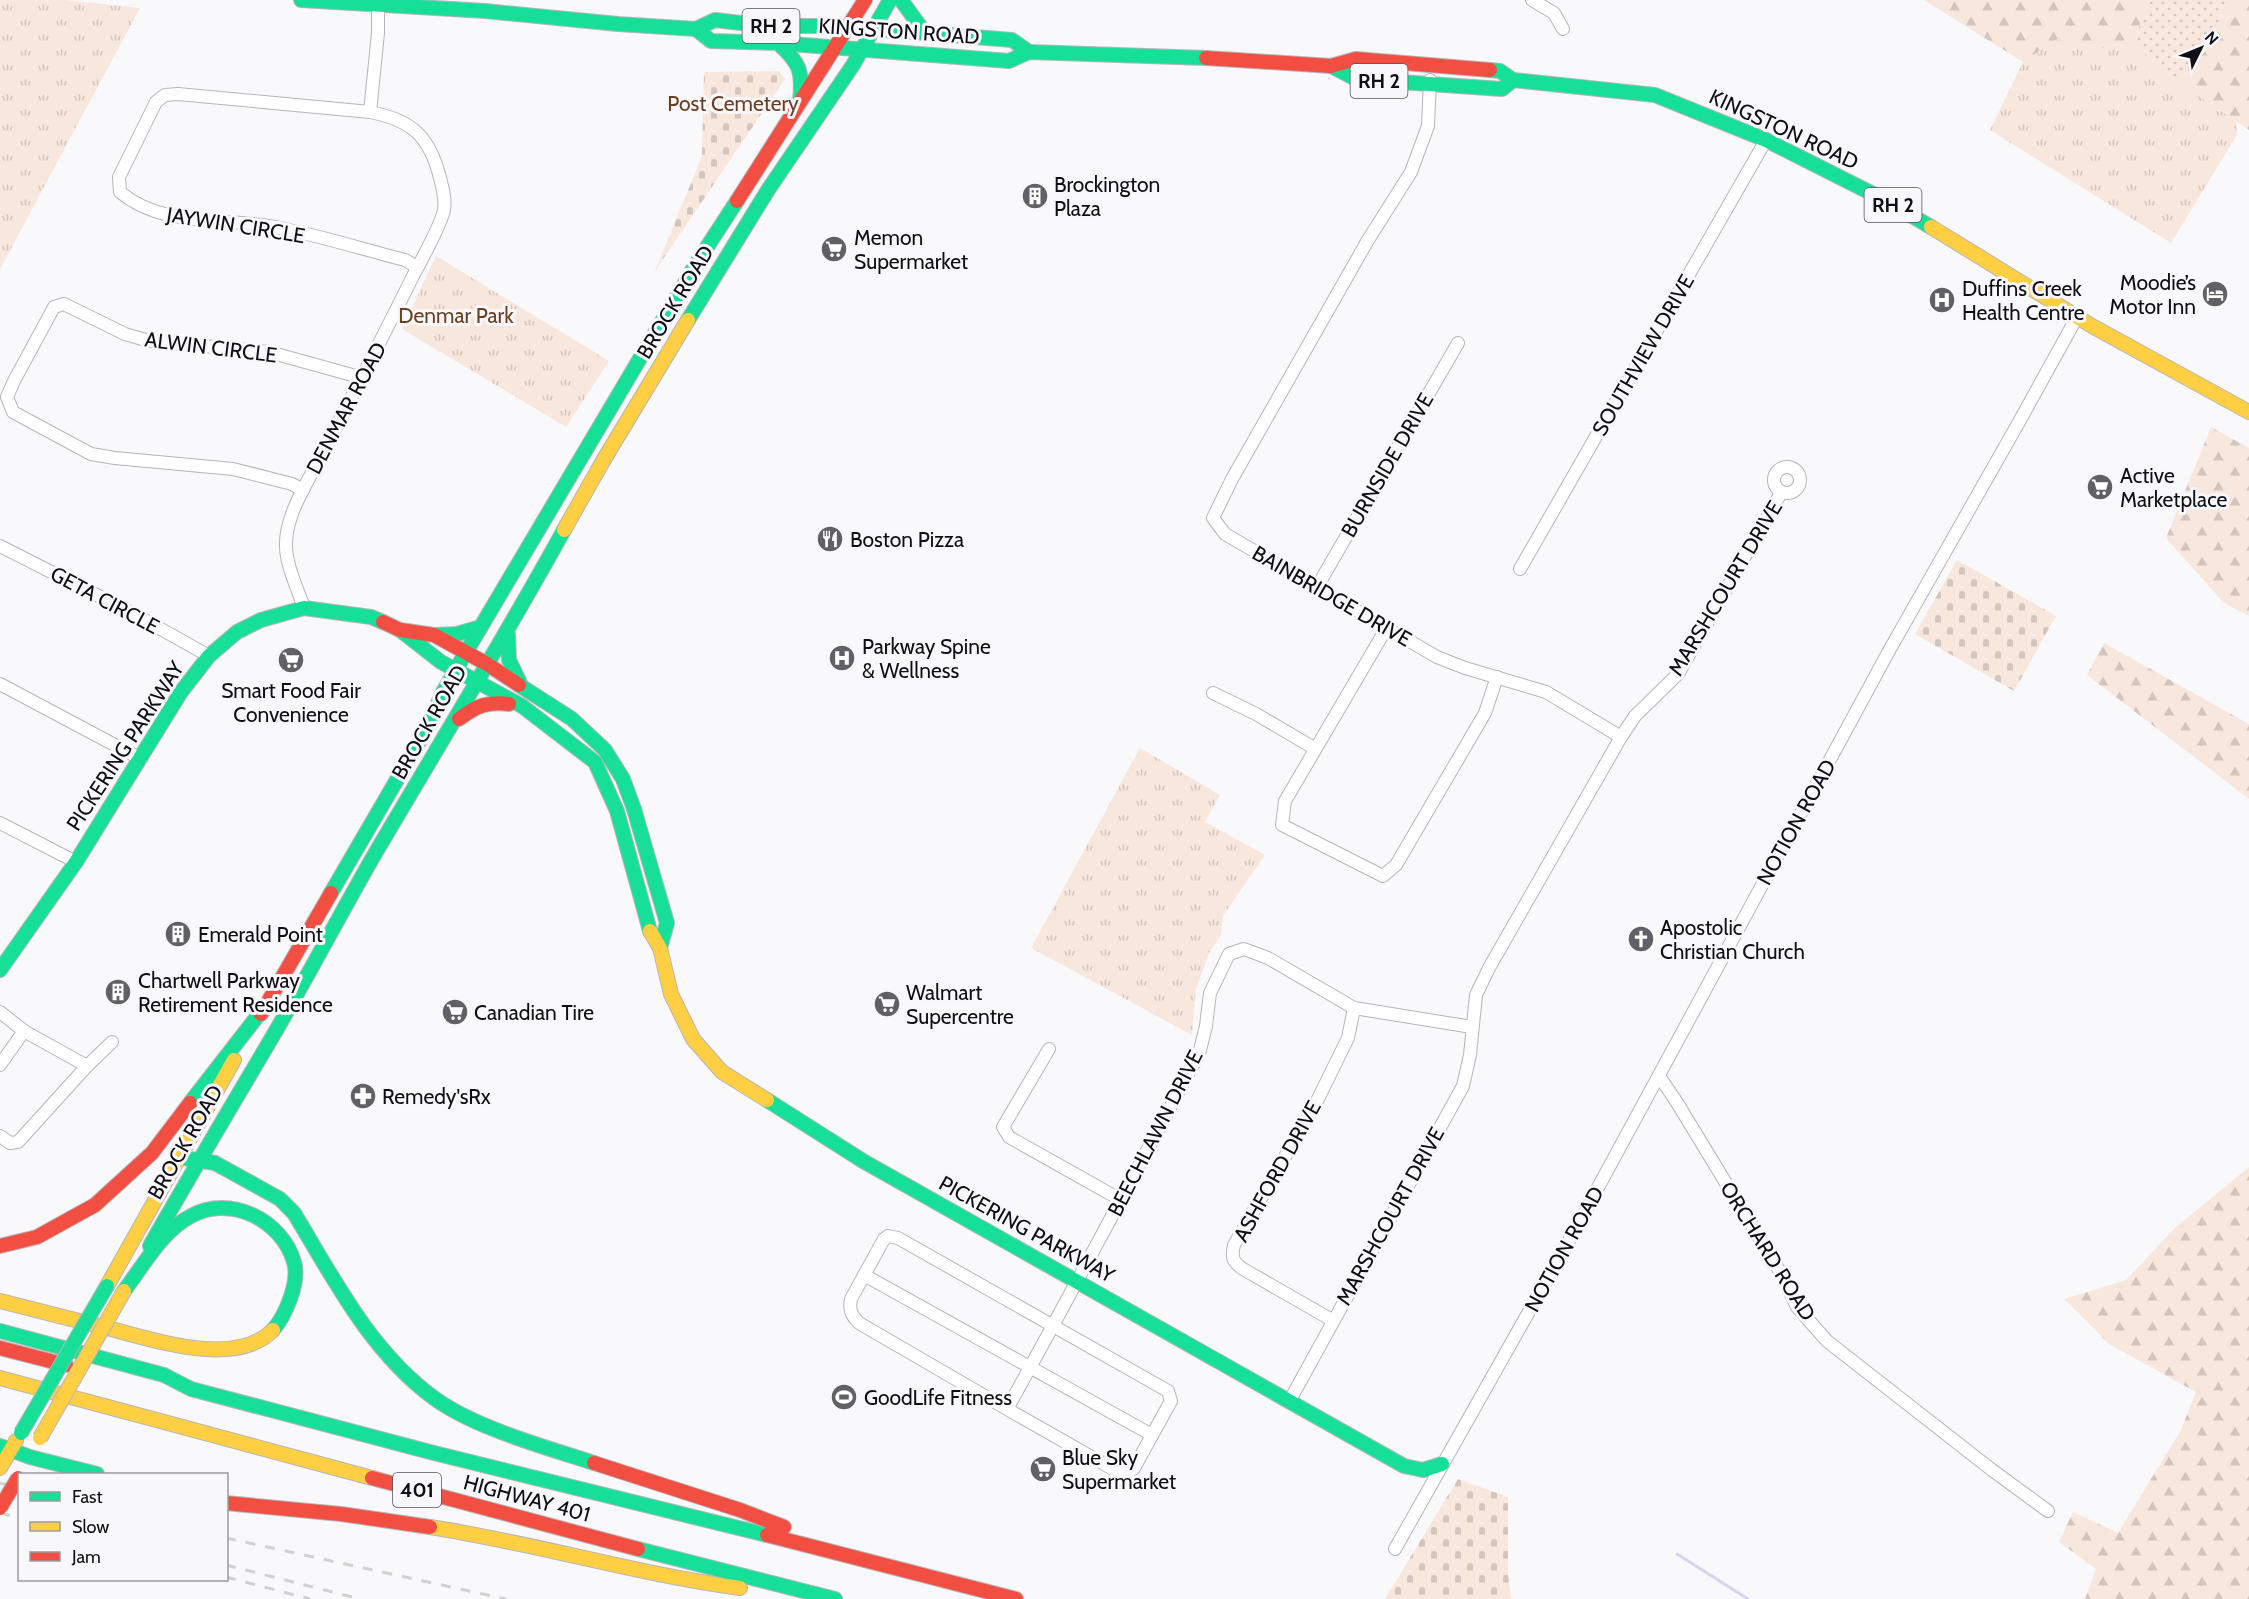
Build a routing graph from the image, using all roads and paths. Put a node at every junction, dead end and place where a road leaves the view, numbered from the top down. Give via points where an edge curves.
1 (301, 0) edge
2 (865, 0) edge
3 (890, 0) edge
4 (901, 0) edge
5 (1532, 0) edge
6 (378, 1) edge
7 (486, 5) edge
8 (849, 28) junction
9 (696, 29) junction
10 (1563, 29) dead end
11 (874, 30) junction
12 (925, 33) junction
13 (778, 43) junction
14 (836, 48) junction
15 (861, 51) junction
16 (1029, 52) junction
17 (1331, 66) junction
18 (1431, 66) junction
19 (1512, 80) junction
20 (1430, 84) junction
21 (800, 102) junction
22 (370, 112) junction
23 (1766, 140) junction
24 (417, 267) junction
25 (2077, 317) junction
26 (1458, 343) dead end
27 (363, 378) junction
28 (2249, 412) edge
29 (585, 450) junction
30 (603, 461) junction
31 (303, 490) junction
32 (1781, 493) dead end
33 (0, 546) edge
34 (1520, 569) dead end
35 (1317, 587) junction
36 (304, 608) junction
37 (481, 627) junction
38 (1386, 629) junction
39 (508, 632) junction
40 (405, 634) junction
41 (434, 635) junction
42 (209, 656) junction
43 (461, 661) junction
44 (487, 664) junction
45 (1497, 678) junction
46 (476, 682) junction
47 (0, 684) edge
48 (522, 687) junction
49 (1213, 693) dead end
50 (522, 706) junction
51 (453, 724) junction
52 (1621, 737) junction
53 (1314, 748) junction
54 (141, 759) junction
55 (0, 823) edge
56 (646, 855) junction
57 (631, 860) junction
58 (76, 862) junction
59 (660, 948) junction
60 (0, 970) edge
61 (267, 1004) junction
62 (1354, 1008) junction
63 (0, 1012) edge
64 (1473, 1027) junction
65 (24, 1030) junction
66 (112, 1042) dead end
67 (1049, 1049) dead end
68 (0, 1065) edge
69 (87, 1066) junction
70 (1659, 1076) junction
71 (0, 1136) edge
72 (178, 1157) junction
73 (198, 1160) junction
74 (1120, 1200) junction
75 (0, 1246) edge
76 (864, 1275) junction
77 (1079, 1281) junction
78 (124, 1291) junction
79 (0, 1301) edge
80 (1332, 1320) junction
81 (1053, 1327) junction
82 (0, 1331) edge
83 (0, 1348) edge
84 (1030, 1367) junction
85 (94, 1371) dead end
86 (0, 1378) edge
87 (128, 1380) dead end
88 (191, 1389) junction
89 (1290, 1400) junction
90 (1007, 1408) junction
91 (1152, 1435) junction
92 (5, 1448) edge
93 (30, 1457) junction
94 (1442, 1464) junction
95 (0, 1468) edge
96 (21, 1473) edge
97 (93, 1473) edge
98 (18, 1478) edge
99 (228, 1503) edge
100 (0, 1508) edge
101 (2048, 1511) dead end
102 (1395, 1550) dead end
103 (875, 1561) junction
104 (826, 1599) edge
105 (835, 1599) edge
106 (1016, 1599) edge

1 - 6 main road, KINGSTON ROAD / RH 2
2 - 8 main road, BROCK ROAD
3 - 11 main road, BROCK ROAD
4 - 12 main road
5 - 10 street via 1554,13
6 - 7 main road, KINGSTON ROAD / RH 2
6 - 22 street
7 - 9 main road, KINGSTON ROAD / RH 2 via 618,24
8 - 9 main road, KINGSTON ROAD / RH 2 via 714,20
8 - 11 main road, KINGSTON ROAD / RH 2
8 - 14 main road, BROCK ROAD
9 - 13 main road, KINGSTON ROAD / RH 2 via 711,41
11 - 12 main road, KINGSTON ROAD / RH 2
11 - 15 main road, BROCK ROAD
12 - 16 main road, KINGSTON ROAD / RH 2 via 1012,40
13 - 14 main road, KINGSTON ROAD / RH 2
13 - 21 main road via 800,65
14 - 15 main road, KINGSTON ROAD / RH 2
14 - 21 main road, BROCK ROAD
15 - 16 main road, KINGSTON ROAD / RH 2 via 1009,60
15 - 30 main road, BROCK ROAD via 768,190
16 - 17 main road, KINGSTON ROAD / RH 2
17 - 18 main road, KINGSTON ROAD / RH 2 via 1356,59
17 - 20 main road, KINGSTON ROAD / RH 2 via 1356,79
18 - 19 main road, KINGSTON ROAD / RH 2 via 1500,71
18 - 20 street, BAINBRIDGE DRIVE
19 - 20 main road, KINGSTON ROAD / RH 2 via 1502,89
19 - 23 main road, KINGSTON ROAD / RH 2 via 1655,95
20 - 35 street, BAINBRIDGE DRIVE via 1428,126 1411,172 1368,240 1213,518 1225,534
21 - 29 main road, BROCK ROAD via 696,264
22 - 24 street, DENMAR ROAD via 406,124 426,142 438,170 444,190 444,211
22 - 24 street, JAYWIN CIRCLE via 178,93 165,95 156,102 119,177 120,192 167,216 274,227 403,259
23 - 25 main road, KINGSTON ROAD / RH 2 via 1881,198
23 - 34 street, SOUTHVIEW DRIVE
24 - 27 street, DENMAR ROAD
25 - 28 main road, RH 2
25 - 70 street, NOTION ROAD via 1890,648
26 - 35 street, BURNSIDE DRIVE
27 - 31 street, DENMAR ROAD
27 - 31 street, ALWIN CIRCLE via 269,352 149,341 125,334 64,304 54,307 7,397 13,412 91,454 233,469
29 - 30 main road
29 - 37 main road, BROCK ROAD
30 - 39 main road, BROCK ROAD
31 - 36 street, DENMAR ROAD via 286,542 290,569
32 - 52 street, MARSHCOURT DRIVE via 1678,674 1635,716
33 - 42 street, GETA CIRCLE
35 - 38 street, BAINBRIDGE DRIVE
36 - 40 main road, PICKERING PARKWAY via 371,617
36 - 42 main road, PICKERING PARKWAY via 261,620 237,632
37 - 41 main road
37 - 43 main road, BROCK ROAD
38 - 45 street, BAINBRIDGE DRIVE via 1437,657
38 - 53 street
39 - 44 main road, BROCK ROAD
39 - 48 main road via 506,654
40 - 41 main road, PICKERING PARKWAY
40 - 43 main road, PICKERING PARKWAY via 423,650
41 - 43 main road, PICKERING PARKWAY
42 - 54 main road, PICKERING PARKWAY via 181,692
43 - 44 main road, PICKERING PARKWAY
43 - 46 main road, PICKERING PARKWAY
43 - 61 main road, BROCK ROAD via 430,723
44 - 46 main road, BROCK ROAD
44 - 48 main road, PICKERING PARKWAY
45 - 52 street, BAINBRIDGE DRIVE via 1546,692
45 - 53 street via 1485,713 1466,747 1396,865 1383,876 1282,825 1285,801
46 - 50 main road, PICKERING PARKWAY
46 - 51 main road, BROCK ROAD
47 - 54 street
48 - 56 main road, PICKERING PARKWAY via 572,719 605,750 623,779
49 - 53 street
50 - 51 main road via 492,701 476,705
50 - 57 main road, PICKERING PARKWAY via 595,762 617,811
51 - 73 main road, BROCK ROAD
52 - 64 street via 1488,968 1476,995
54 - 58 main road, PICKERING PARKWAY
55 - 58 street
56 - 57 street
56 - 59 main road, PICKERING PARKWAY via 667,923
57 - 59 main road, PICKERING PARKWAY via 648,928
58 - 60 main road, PICKERING PARKWAY
59 - 77 main road, PICKERING PARKWAY via 671,994 693,1039 722,1072 863,1161
61 - 72 main road, BROCK ROAD
61 - 75 main road via 152,1153 95,1206 37,1237
62 - 64 street, BEECHLAWN DRIVE
62 - 74 street, BEECHLAWN DRIVE via 1268,958 1244,950 1230,954 1210,993 1199,1054
62 - 80 street, ASHFORD DRIVE via 1348,1038 1316,1103 1234,1245 1232,1256 1243,1269
63 - 65 street
64 - 80 street, MARSHCOURT DRIVE via 1462,1086
65 - 68 street
65 - 69 street
66 - 69 street
67 - 74 street via 1003,1127 1009,1137
69 - 71 street via 18,1142 10,1143
70 - 94 street, NOTION ROAD
70 - 101 street, ORCHARD ROAD via 1782,1275 1797,1307 1827,1341
72 - 73 main road
72 - 92 main road, BROCK ROAD, bridge via 21,1433
73 - 78 main road, BROCK ROAD
73 - 103 main road via 215,1163 253,1183 280,1199 294,1213 371,1336 434,1398 524,1440 740,1510
74 - 77 street, BEECHLAWN DRIVE
76 - 81 street via 884,1239 898,1238
76 - 84 street
76 - 90 street via 849,1309 859,1323
77 - 81 street, BEECHLAWN DRIVE
77 - 89 main road, PICKERING PARKWAY
78 - 79 main road via 170,1233 189,1217 215,1206 252,1213 269,1224 285,1242 296,1265 292,1294 282,1319 269,1334 252,1344 223,1349 174,1344
78 - 93 main road, BROCK ROAD, bridge
80 - 89 street, MARSHCOURT DRIVE
81 - 84 street, BEECHLAWN DRIVE
81 - 91 street via 1168,1391 1171,1401
82 - 88 main road, 401 via 164,1375
83 - 85 main road
84 - 90 street, BEECHLAWN DRIVE
84 - 91 street
86 - 105 main road, HIGHWAY 401 / 401
87 - 88 main road, 401
88 - 103 main road, HIGHWAY 401 / 401
89 - 94 main road, PICKERING PARKWAY via 1404,1466 1418,1471
90 - 91 street via 1118,1472 1134,1468
92 - 93 main road
92 - 95 main road, BROCK ROAD
93 - 96 main road, BROCK ROAD
93 - 97 main road
94 - 102 street, NOTION ROAD
98 - 100 main road, BROCK ROAD, bridge
99 - 104 main road via 341,1514 454,1531 704,1583
103 - 106 main road, HIGHWAY 401 / 401

